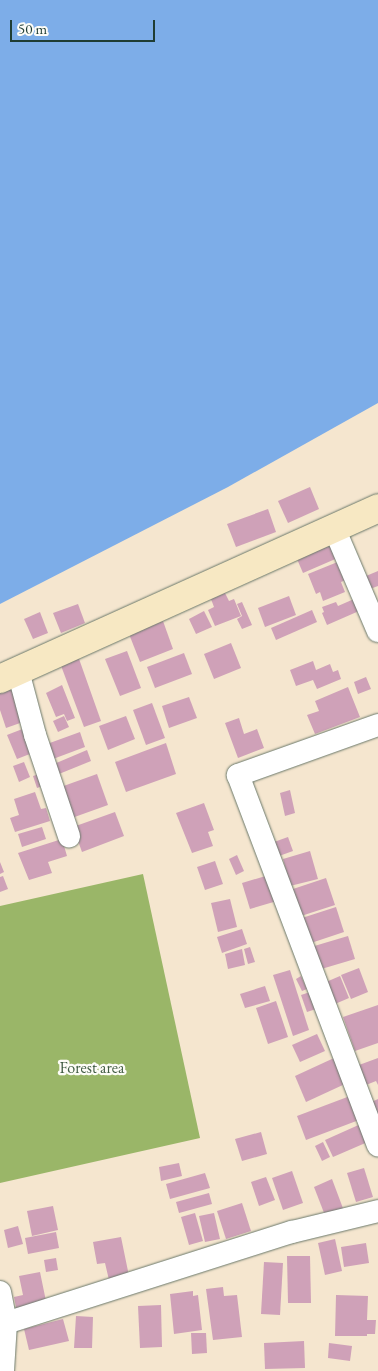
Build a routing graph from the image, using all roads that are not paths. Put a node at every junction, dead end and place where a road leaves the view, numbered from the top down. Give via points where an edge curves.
1 (378, 508) edge
2 (334, 528) junction
3 (378, 632) edge
4 (9, 675) edge
5 (378, 725) edge
6 (69, 836) dead end
7 (378, 1145) edge
8 (378, 1211) edge
9 (0, 1292) edge
10 (6, 1323) junction
11 (4, 1371) edge

1 - 2 street
2 - 3 street
2 - 4 street
4 - 6 street via 35,734
5 - 7 street via 238,775
8 - 10 street via 292,1232
9 - 10 street
10 - 11 street

